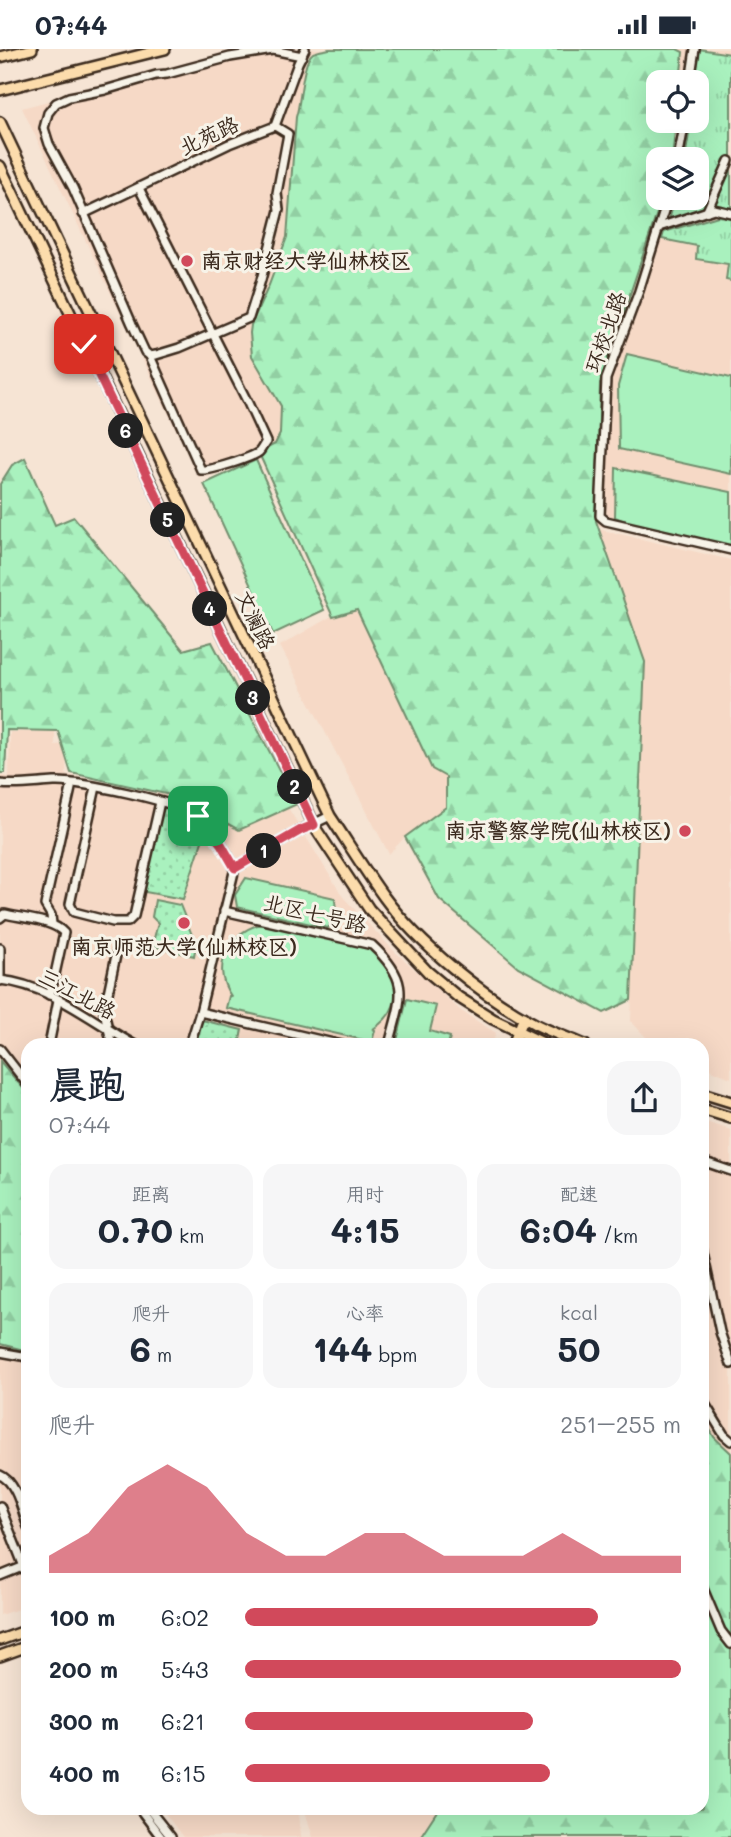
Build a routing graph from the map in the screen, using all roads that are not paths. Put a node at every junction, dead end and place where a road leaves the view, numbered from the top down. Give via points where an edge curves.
1 (32, 49) edge
2 (165, 49) edge
3 (695, 49) edge
4 (303, 53) edge
5 (0, 57) edge
6 (692, 70) edge
7 (0, 90) edge
8 (0, 122) edge
9 (275, 126) junction
10 (729, 161) dead end
11 (0, 166) edge
12 (139, 188) junction
13 (664, 210) edge
14 (708, 211) junction
15 (731, 213) edge
16 (83, 214) junction
17 (659, 227) junction
18 (213, 333) junction
19 (150, 356) junction
20 (731, 550) edge
21 (72, 783) junction
22 (0, 784) edge
23 (96, 787) junction
24 (160, 802) junction
25 (330, 817) junction
26 (314, 825) junction
27 (235, 868) junction
28 (224, 911) junction
29 (0, 918) edge
30 (52, 925) junction
31 (118, 946) dead end
32 (0, 948) edge
33 (0, 980) edge
34 (48, 995) junction
35 (58, 1000) junction
36 (200, 1012) junction
37 (524, 1017) junction
38 (536, 1024) junction
39 (107, 1029) junction
40 (517, 1031) junction
41 (50, 1038) edge
42 (109, 1038) edge
43 (123, 1038) edge
44 (192, 1038) edge
45 (312, 1038) edge
46 (391, 1038) edge
47 (515, 1038) edge
48 (525, 1038) edge
49 (530, 1038) edge
50 (569, 1038) edge
51 (0, 1049) edge
52 (21, 1076) edge
53 (709, 1095) edge
54 (731, 1102) edge
55 (709, 1111) edge
56 (731, 1118) edge
57 (709, 1163) edge
58 (731, 1171) edge
59 (709, 1281) edge
60 (0, 1352) edge
61 (21, 1356) edge
62 (731, 1364) edge
63 (709, 1410) edge
64 (731, 1441) edge
65 (0, 1475) edge
66 (0, 1506) edge
67 (21, 1508) edge
68 (21, 1554) edge
69 (21, 1567) edge
70 (0, 1576) edge
71 (709, 1603) edge
72 (21, 1632) edge
73 (0, 1640) edge
74 (731, 1644) edge
75 (21, 1648) edge
76 (0, 1656) edge
77 (144, 1815) edge
78 (154, 1815) edge
79 (161, 1837) edge
80 (171, 1837) edge

1 - 5 main road
2 - 7 main road
3 - 6 street
4 - 9 street
4 - 16 street via 258,52 56,103 44,128
8 - 25 main road, 文澜路
9 - 12 street, 北苑路
9 - 18 street via 288,134 277,193 279,210 261,279 249,318
10 - 14 street
11 - 26 main road, 文澜路
12 - 16 street, 北苑路
12 - 18 street
13 - 17 street, 环校北路
14 - 15 street
14 - 17 street
16 - 19 street via 131,324
17 - 20 street, 环校北路 via 606,379 600,516
18 - 19 street
18 - 19 street via 266,442 259,452 225,465 201,470
21 - 22 street
21 - 23 street
21 - 30 street via 46,905
23 - 24 street
23 - 24 street via 70,904 74,912 105,920 128,922 134,916
24 - 27 street via 198,816
25 - 26 street
25 - 37 main road, 文澜路 via 384,898 411,929 472,983
26 - 27 street
26 - 40 main road, 文澜路 via 369,909 428,972 458,997
27 - 28 street
28 - 36 street
28 - 46 street, 北区七号路 via 372,945 398,975 401,990
29 - 30 street via 5,914
30 - 34 street via 64,933
31 - 39 street via 104,1012
32 - 33 street
33 - 34 street, 三江北路
34 - 35 street, 三江北路
35 - 39 street, 三江北路
35 - 41 street
36 - 44 street
36 - 45 street
37 - 38 main road, 文澜路
37 - 40 main road
38 - 49 main road
38 - 50 main road, 文澜路
39 - 42 street
39 - 43 street, 三江北路
40 - 47 main road
40 - 48 main road, 文澜路
51 - 52 street
53 - 54 main road
55 - 56 main road
57 - 58 street
59 - 62 street
60 - 61 street
63 - 64 street
65 - 67 street via 13,1487
66 - 68 street
69 - 70 street
71 - 74 street
72 - 73 main road
75 - 76 main road
77 - 79 street
78 - 80 street

